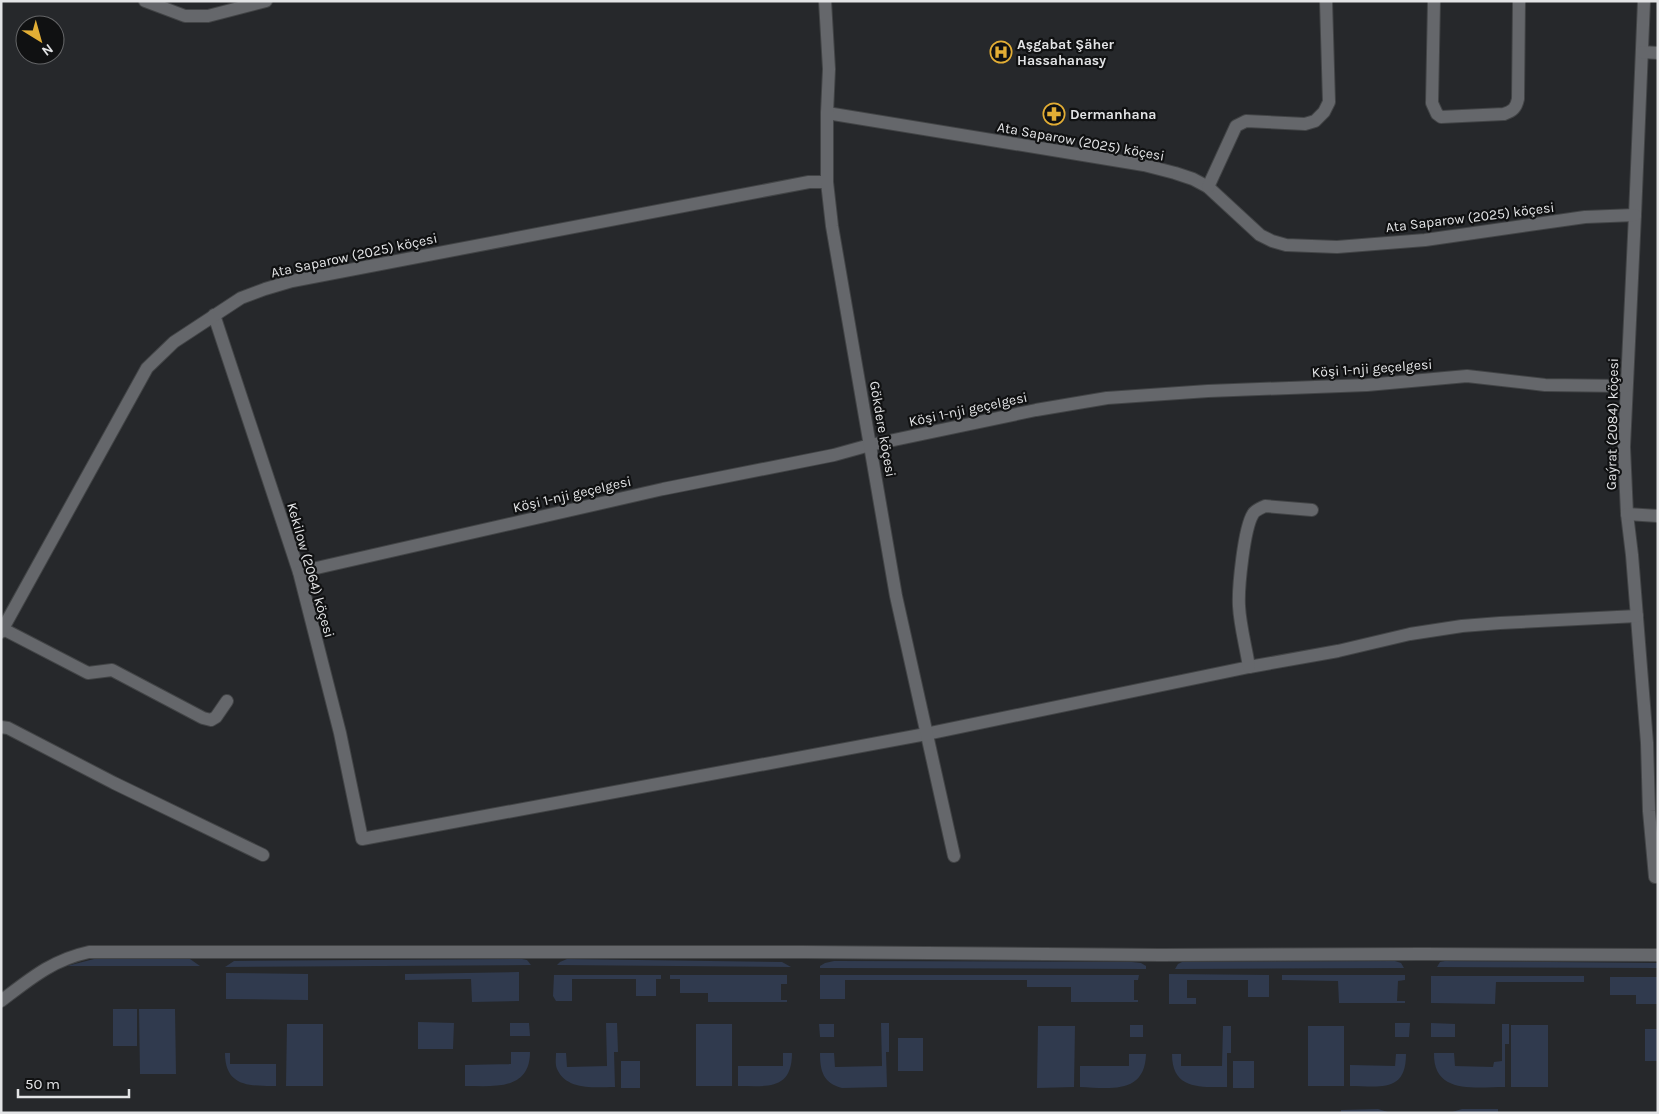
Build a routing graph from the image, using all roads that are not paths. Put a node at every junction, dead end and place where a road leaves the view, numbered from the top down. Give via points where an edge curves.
1 (145, 1) edge
2 (266, 1) edge
3 (825, 1) edge
4 (1326, 1) edge
5 (1434, 1) edge
6 (1520, 1) edge
7 (1644, 1) edge
8 (1642, 52) junction
9 (1658, 53) edge
10 (827, 113) junction
11 (827, 182) junction
12 (1208, 187) junction
13 (1636, 215) junction
14 (214, 315) junction
15 (1626, 386) junction
16 (870, 445) junction
17 (1312, 510) dead end
18 (1627, 514) junction
19 (1658, 516) edge
20 (299, 572) junction
21 (1637, 616) junction
22 (2, 630) edge
23 (1249, 667) junction
24 (227, 701) dead end
25 (1, 727) edge
26 (926, 734) junction
27 (263, 855) dead end
28 (954, 856) dead end
29 (1655, 877) dead end
30 (1658, 954) edge
31 (1, 1002) edge

1 - 2 street via 185,16 208,16
3 - 10 street, Gökdere köçesi via 829,69
4 - 12 street via 1329,102 1324,112 1315,121 1305,124 1246,121 1236,126
5 - 6 street via 1432,103 1441,117 1504,114 1517,106
7 - 8 street, Gaýrat (2084) köçesi
8 - 9 street
8 - 13 street, Gaýrat (2084) köçesi
10 - 11 street, Gökdere köçesi
10 - 12 street, Ata Saparow (2025) köçesi via 1144,165 1175,173
11 - 14 street, Ata Saparow (2025) köçesi via 809,182 292,281 241,298
11 - 16 street, Gökdere köçesi
12 - 13 street, Ata Saparow (2025) köçesi via 1260,235 1286,245 1337,247 1416,240 1585,217
13 - 15 street, Gaýrat (2084) köçesi
14 - 20 street, Kekilow (2064) köçesi
14 - 22 street, Ata Saparow (2025) köçesi via 174,342 147,368
15 - 16 street, Köşi 1-nji geçelgesi via 1546,385 1467,376 1367,385 1108,398
15 - 18 street, Gaýrat (2084) köçesi
16 - 20 street, Köşi 1-nji geçelgesi
16 - 26 street, Gökdere köçesi via 896,596
17 - 23 street via 1265,506 1252,515 1246,539 1239,607
18 - 19 street
18 - 21 street, Gaýrat (2084) köçesi
20 - 26 street, Kekilow (2064) köçesi via 340,733 362,840
21 - 23 street via 1462,626
21 - 29 street, Gaýrat (2084) köçesi
22 - 24 street via 88,673 112,670 203,718 211,720 216,717
23 - 26 street
25 - 27 street
26 - 28 street, Gökdere köçesi
30 - 31 street via 89,952 55,963

